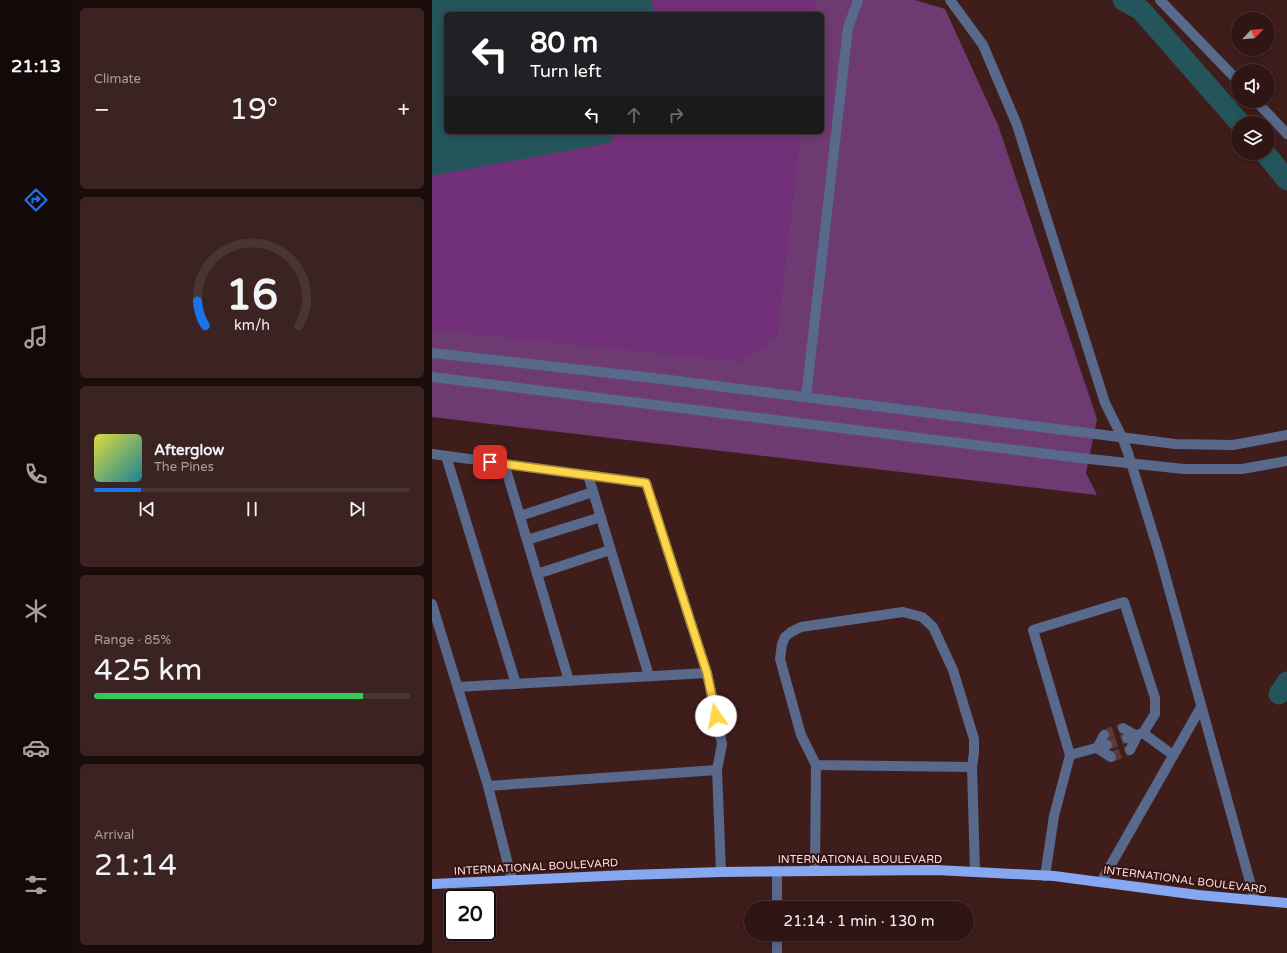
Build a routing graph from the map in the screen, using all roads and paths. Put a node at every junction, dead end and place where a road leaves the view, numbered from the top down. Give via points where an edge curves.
1 (858, 0) edge
2 (950, 0) edge
3 (1160, 0) edge
4 (1231, 74) edge
5 (1263, 108) edge
6 (1287, 134) edge
7 (432, 353) edge
8 (432, 377) edge
9 (806, 398) junction
10 (1287, 435) edge
11 (1122, 437) junction
12 (432, 454) edge
13 (446, 456) junction
14 (1287, 460) edge
15 (1131, 463) junction
16 (504, 464) junction
17 (588, 475) junction
18 (593, 492) junction
19 (520, 516) junction
20 (601, 517) junction
21 (527, 540) junction
22 (610, 550) junction
23 (537, 574) junction
24 (432, 604) edge
25 (707, 673) junction
26 (649, 676) junction
27 (569, 681) junction
28 (516, 684) junction
29 (458, 687) junction
30 (1202, 707) junction
31 (1123, 728) dead end
32 (1104, 735) tunnel mouth
33 (1136, 736) junction
34 (1107, 745) tunnel mouth
35 (1096, 748) junction
36 (1130, 750) dead end
37 (1070, 755) junction
38 (1173, 755) junction
39 (1111, 757) dead end
40 (816, 765) junction
41 (972, 767) junction
42 (717, 770) junction
43 (488, 786) junction
44 (815, 870) junction
45 (777, 871) junction
46 (721, 872) junction
47 (975, 872) junction
48 (1045, 876) junction
49 (512, 880) junction
50 (1101, 882) junction
51 (432, 884) edge
52 (1255, 900) junction
53 (777, 901) edge
54 (1287, 903) edge
55 (777, 941) edge
56 (777, 953) edge

1 - 9 street via 848,28
2 - 11 street via 983,45 1017,125 1105,403
3 - 4 street
5 - 6 street
7 - 9 street
8 - 15 street
9 - 11 street
10 - 11 street via 1233,445 1175,444
11 - 15 street
12 - 13 street
13 - 16 street
13 - 28 street
14 - 15 street via 1242,469 1184,469
15 - 30 street via 1159,552
16 - 17 street
16 - 19 street
17 - 18 street
17 - 25 street via 646,483
18 - 19 street
18 - 20 street
19 - 21 street
20 - 21 street
20 - 22 street
21 - 23 street
22 - 23 street
22 - 26 street
23 - 27 street
24 - 29 street
25 - 26 street
25 - 42 street via 722,744
26 - 27 street
27 - 28 street
28 - 29 street
29 - 43 street
30 - 38 street
30 - 52 street
31 - 33 street
32 - 35 street
33 - 36 street
33 - 37 street via 1155,714 1155,698 1124,602 1033,630
33 - 38 street
34 - 35 street
35 - 37 street
35 - 39 street
37 - 48 street via 1054,816
38 - 50 street
40 - 41 street
40 - 41 street via 801,735 780,659 785,637 801,627 903,612 922,617 933,627 953,670 974,739
40 - 44 street
41 - 47 street
42 - 43 street
42 - 46 street
43 - 49 street
44 - 45 main road, INTERNATIONAL BOULEVARD
44 - 47 main road, INTERNATIONAL BOULEVARD
45 - 46 main road, INTERNATIONAL BOULEVARD
45 - 53 street
46 - 49 main road, INTERNATIONAL BOULEVARD
47 - 48 main road, INTERNATIONAL BOULEVARD
48 - 50 main road, INTERNATIONAL BOULEVARD
49 - 51 main road, INTERNATIONAL BOULEVARD
50 - 52 main road, INTERNATIONAL BOULEVARD
52 - 54 main road, INTERNATIONAL BOULEVARD
55 - 56 street

